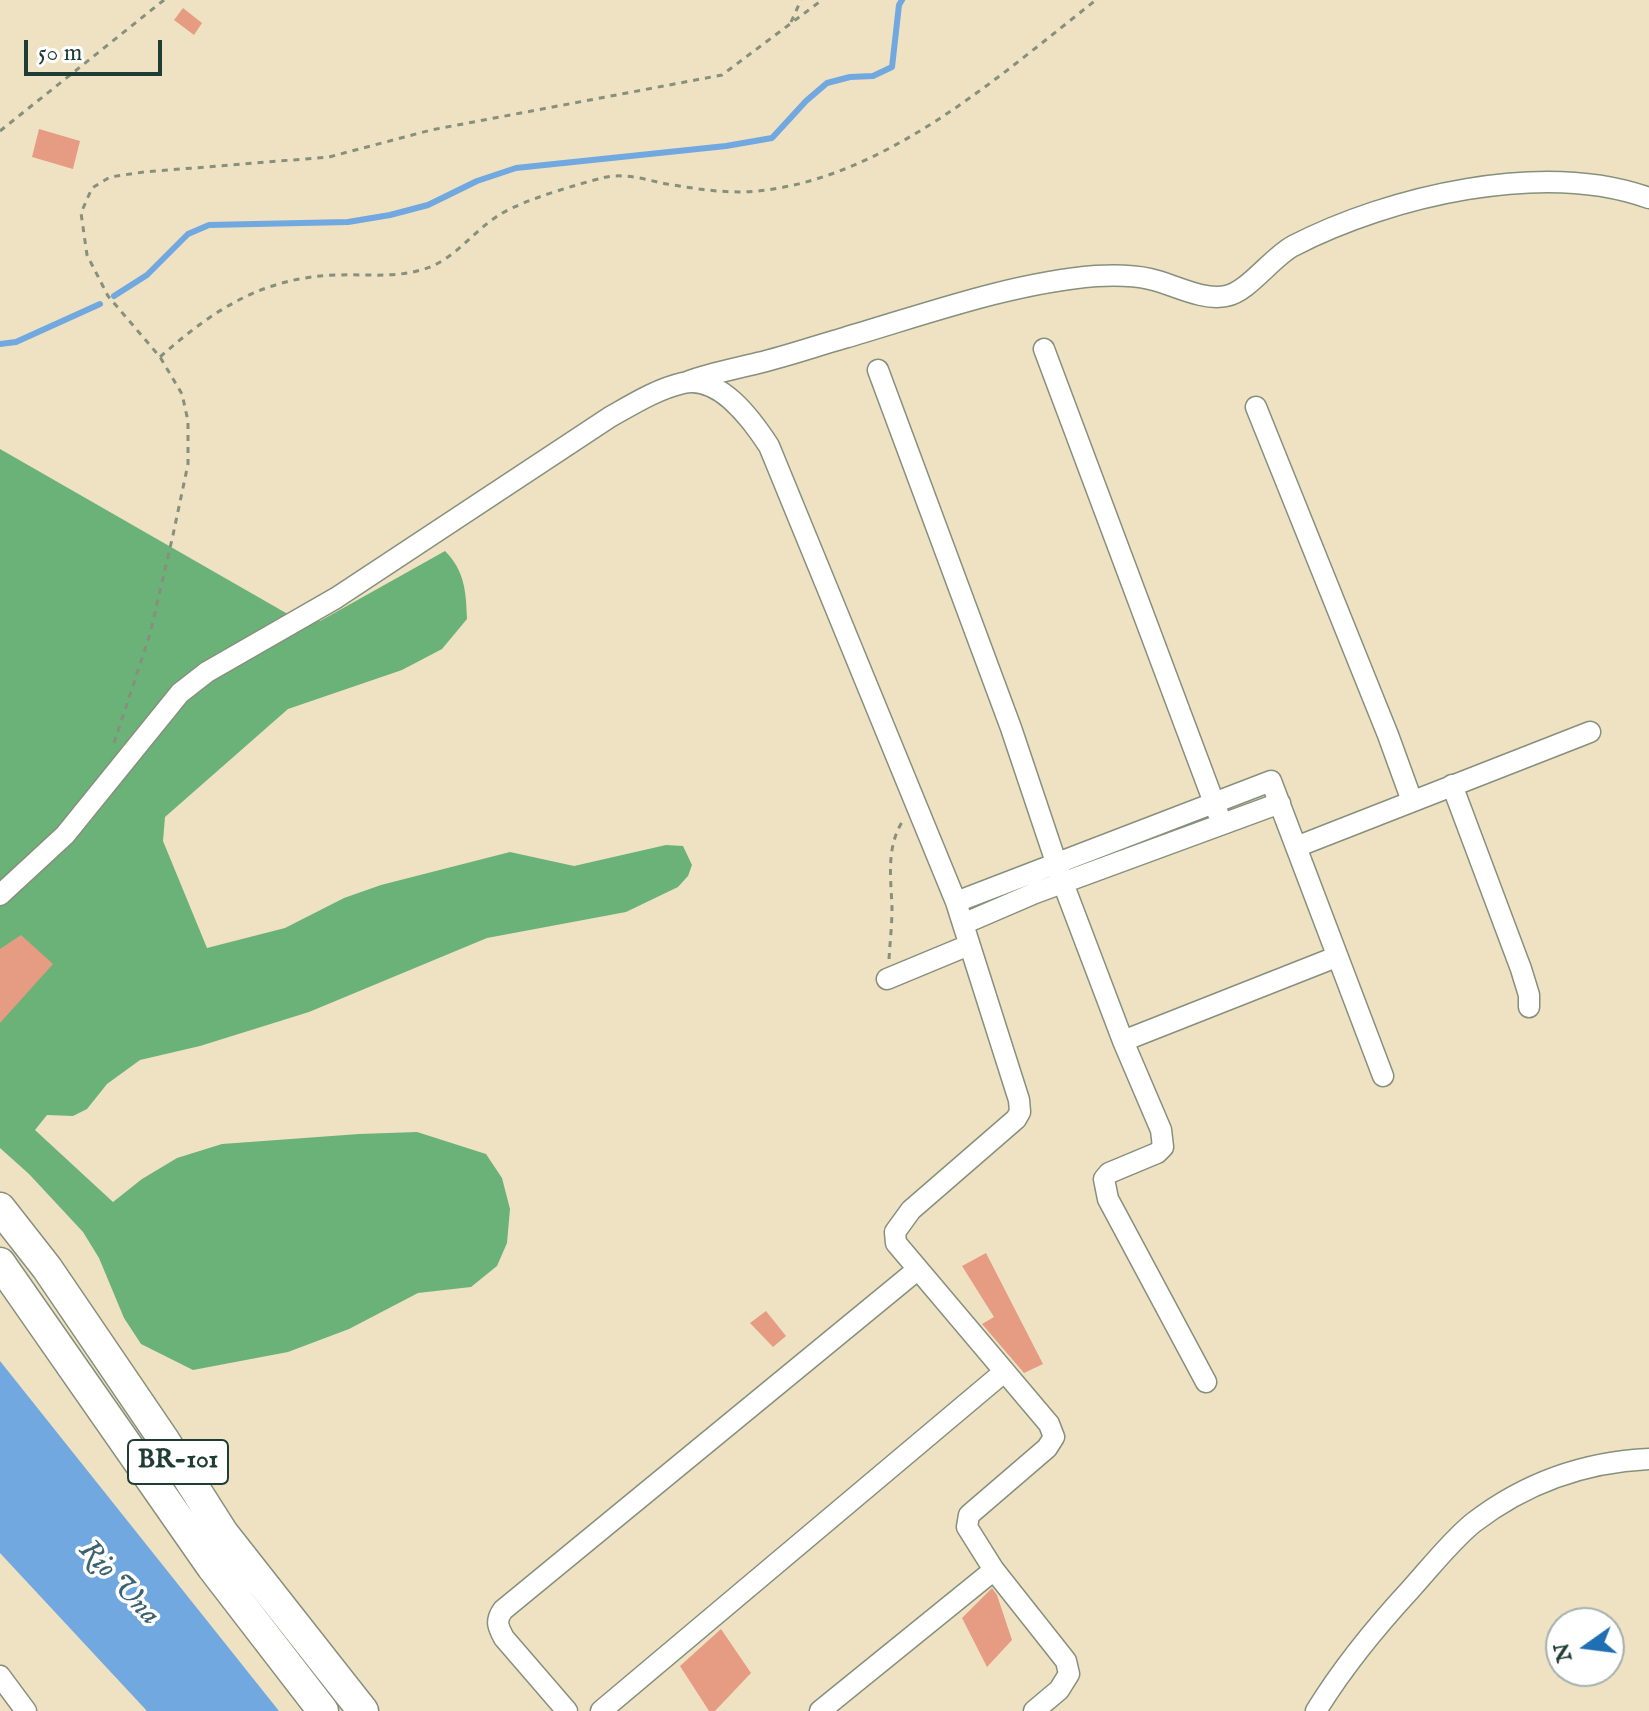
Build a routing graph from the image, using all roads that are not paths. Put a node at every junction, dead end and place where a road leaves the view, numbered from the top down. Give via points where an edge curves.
1 (1649, 198) edge
2 (1044, 349) dead end
3 (878, 370) dead end
4 (686, 382) junction
5 (1256, 407) dead end
6 (1590, 732) dead end
7 (1452, 785) junction
8 (1412, 801) junction
9 (1214, 803) junction
10 (1280, 803) junction
11 (1222, 824) junction
12 (1296, 847) junction
13 (1056, 862) junction
14 (1063, 883) junction
15 (0, 895) edge
16 (956, 902) junction
17 (963, 924) junction
18 (969, 945) junction
19 (1336, 957) junction
20 (887, 979) road end
21 (1529, 1007) dead end
22 (1123, 1041) junction
23 (1383, 1076) dead end
24 (0, 1208) edge
25 (0, 1263) edge
26 (917, 1270) junction
27 (1004, 1372) junction
28 (1206, 1382) dead end
29 (1649, 1459) edge
30 (994, 1570) junction
31 (0, 1676) edge
32 (26, 1711) edge
33 (323, 1711) edge
34 (363, 1711) edge
35 (567, 1711) edge
36 (601, 1711) edge
37 (820, 1711) edge
38 (1034, 1711) edge
39 (1316, 1711) edge

1 - 4 street via 1578,184 1458,190 1318,233 1283,252 1235,294 1222,297 1127,276 1053,282
2 - 9 street
3 - 13 street
4 - 15 street via 610,417 336,598 207,672 180,693 65,835
4 - 16 street via 722,393 746,412 769,446
5 - 8 street
6 - 7 street
7 - 8 street
7 - 21 street via 1521,969
8 - 12 street
9 - 10 street via 1271,781
9 - 11 street
9 - 13 street
10 - 11 street
10 - 12 street
11 - 14 street
12 - 19 street
13 - 14 street
13 - 16 street
14 - 17 street
14 - 22 street
16 - 17 street
17 - 18 street
18 - 20 street
18 - 26 street via 1020,1112 901,1222 896,1243
19 - 22 street
19 - 23 street
22 - 28 street via 1161,1130 1163,1147 1109,1173 1105,1188
24 - 34 highway, BR-101 via 55,1280 223,1533
25 - 33 highway, BR-101 via 212,1567
26 - 27 street
26 - 35 street via 503,1610 498,1626 504,1638
27 - 30 street via 1054,1437 969,1515 967,1527
27 - 36 street
29 - 39 street via 1599,1463 1552,1478 1471,1525 1357,1649
30 - 37 street
30 - 38 street via 1066,1661 1069,1674 1059,1690
31 - 32 street

